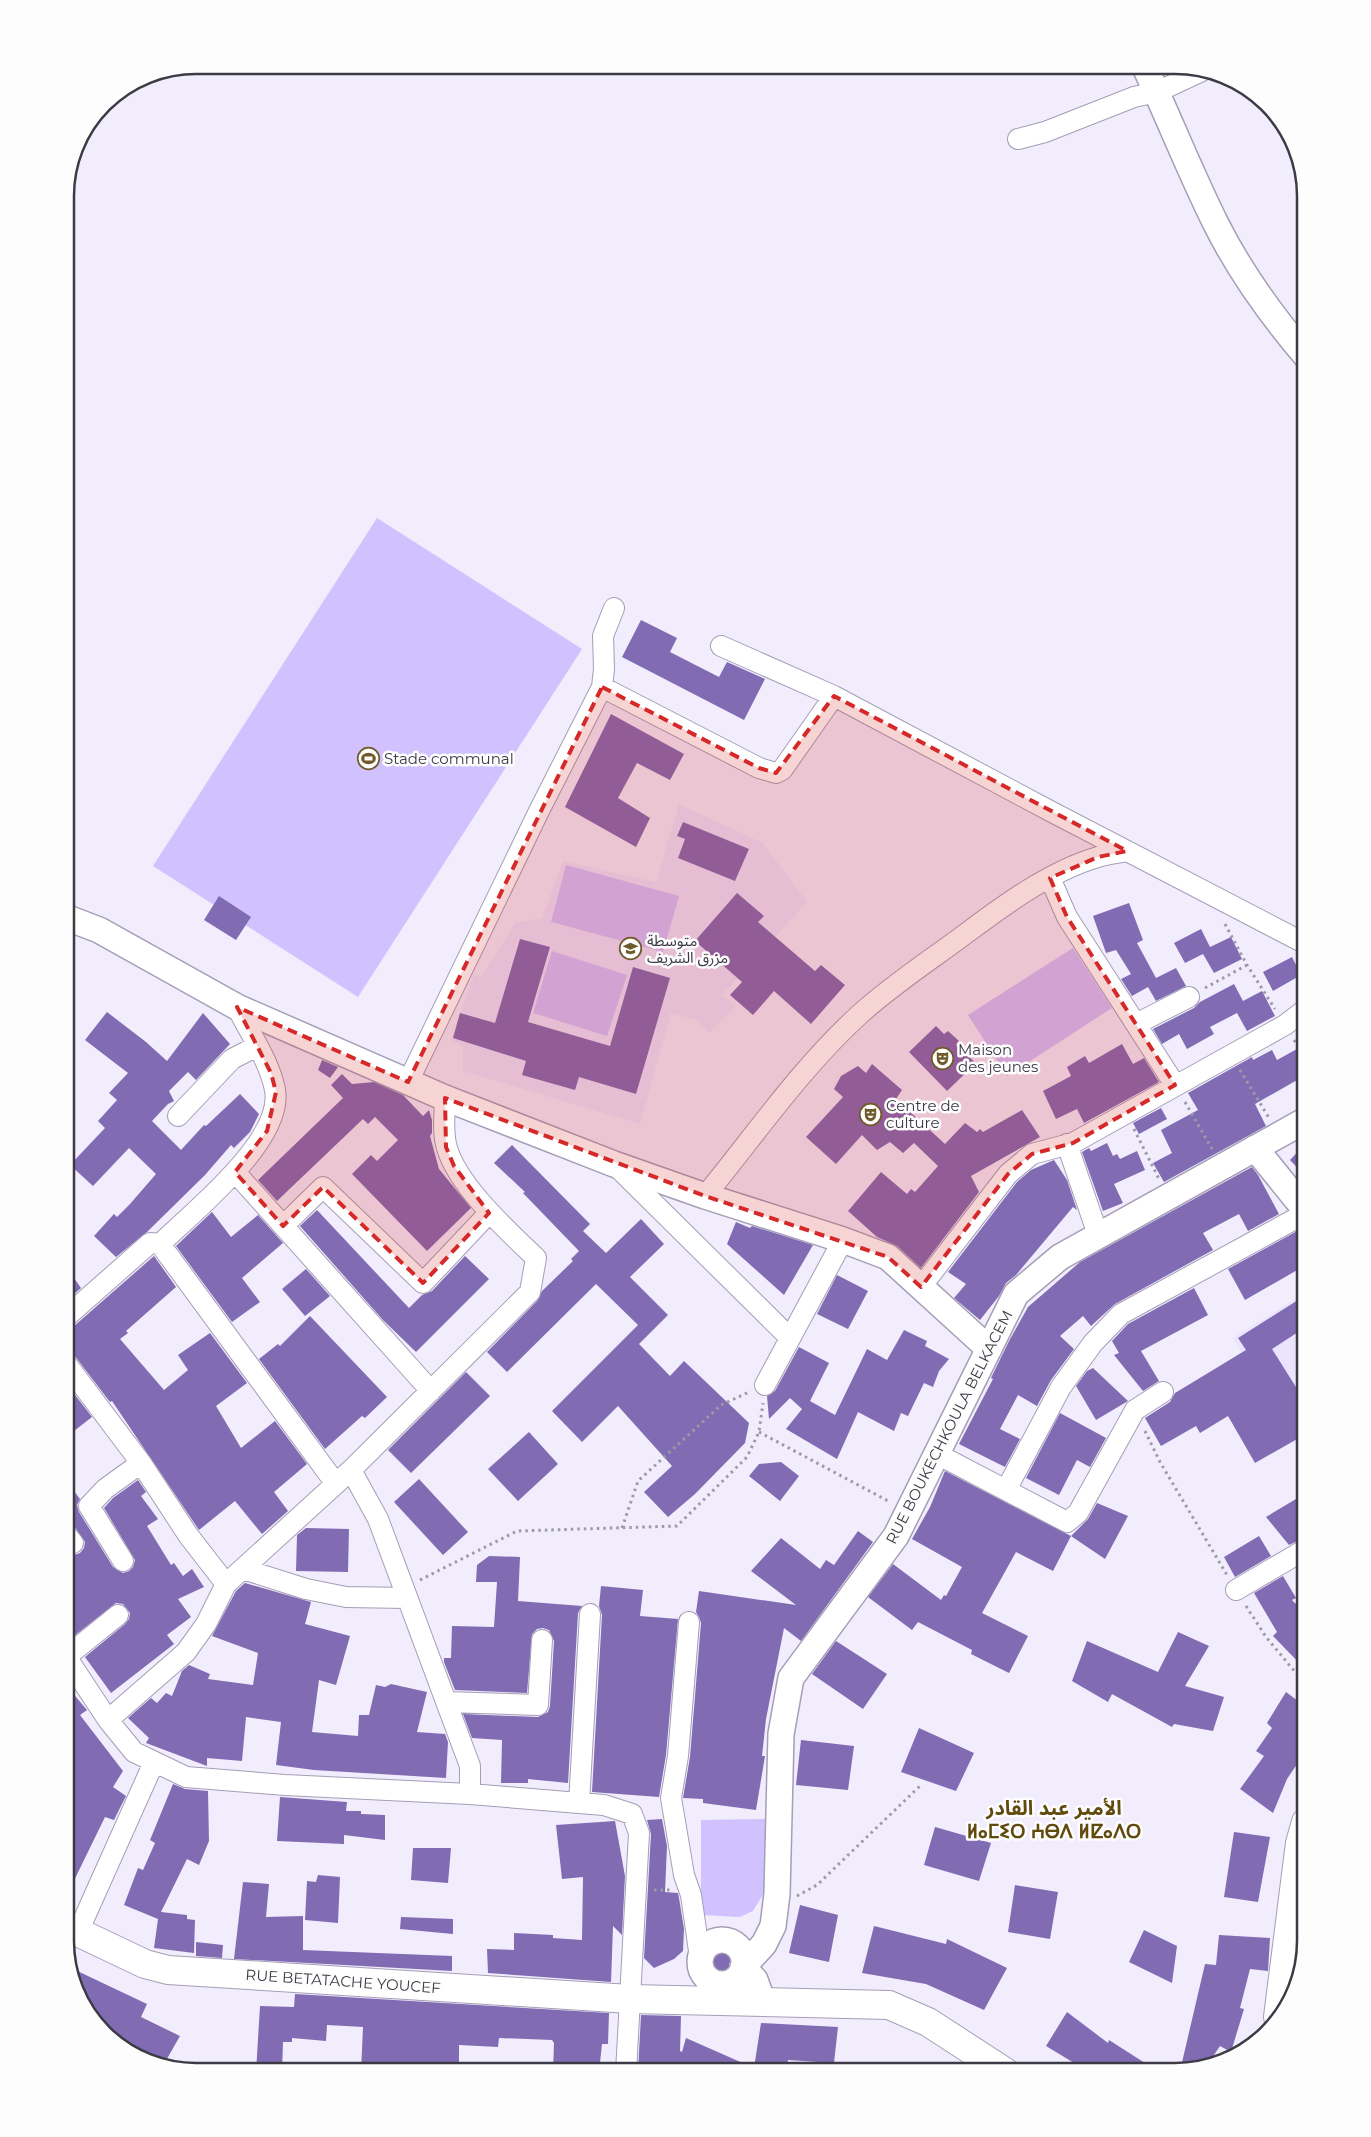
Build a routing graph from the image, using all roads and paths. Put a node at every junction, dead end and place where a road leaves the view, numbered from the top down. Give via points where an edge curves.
1 (1148, 74) edge
2 (1193, 75) edge
3 (1157, 92) junction
4 (1018, 139) dead end
5 (1297, 345) edge
6 (614, 608) dead end
7 (721, 646) dead end
8 (602, 687) junction
9 (834, 696) junction
10 (1128, 851) junction
11 (1050, 878) junction
12 (1209, 894) junction
13 (74, 920) edge
14 (1297, 939) edge
15 (1247, 965) junction
16 (1189, 997) joint
17 (237, 1007) junction
18 (1297, 1016) edge
19 (1136, 1024) junction
20 (1285, 1025) junction
21 (257, 1046) junction
22 (1231, 1054) junction
23 (408, 1082) junction
24 (1175, 1085) junction
25 (445, 1098) junction
26 (1126, 1113) junction
27 (178, 1116) dead end
28 (1297, 1125) edge
29 (1279, 1135) junction
30 (1067, 1144) junction
31 (1255, 1148) junction
32 (614, 1164) junction
33 (1222, 1166) junction
34 (235, 1172) junction
35 (705, 1196) junction
36 (1168, 1197) junction
37 (1297, 1201) edge
38 (490, 1213) junction
39 (1297, 1217) edge
40 (283, 1226) junction
41 (1098, 1235) junction
42 (843, 1240) junction
43 (160, 1244) junction
44 (921, 1288) junction
45 (74, 1310) edge
46 (790, 1338) junction
47 (989, 1349) junction
48 (74, 1374) edge
49 (765, 1385) junction
50 (431, 1391) junction
51 (1163, 1392) dead end
52 (1135, 1410) junction
53 (759, 1432) junction
54 (937, 1454) junction
55 (141, 1463) junction
56 (351, 1470) junction
57 (336, 1484) junction
58 (1006, 1490) junction
59 (908, 1512) junction
60 (622, 1528) junction
61 (1297, 1554) edge
62 (123, 1561) dead end
63 (243, 1568) junction
64 (226, 1584) junction
65 (1236, 1590) junction
66 (406, 1594) junction
67 (590, 1614) dead end
68 (118, 1615) dead end
69 (689, 1622) dead end
70 (542, 1640) dead end
71 (74, 1650) edge
72 (74, 1668) edge
73 (1297, 1674) edge
74 (446, 1702) junction
75 (108, 1720) junction
76 (154, 1762) junction
77 (921, 1786) dead end
78 (470, 1794) junction
79 (579, 1803) junction
80 (1297, 1867) edge
81 (688, 1886) junction
82 (636, 1889) junction
83 (775, 1909) junction
84 (74, 1925) edge
85 (74, 1930) edge
86 (700, 1958) junction
87 (743, 1967) junction
88 (721, 1985) junction
89 (630, 1999) junction
90 (682, 1999) junction
91 (763, 2002) junction
92 (1280, 2004) edge
93 (626, 2063) edge
94 (991, 2063) edge

1 - 3 street
2 - 3 street
3 - 4 street via 1134,97 1045,132
3 - 5 street via 1217,225 1257,292
6 - 8 street via 603,636
7 - 9 street
8 - 9 street via 759,768 776,773 782,770
8 - 23 street
9 - 10 street
10 - 11 street via 1098,857
10 - 12 street
11 - 19 street via 1067,917
11 - 35 street via 1003,906 859,1015 791,1090
12 - 14 street
12 - 15 path
13 - 17 street via 99,930
15 - 16 path
15 - 20 path
16 - 19 street
17 - 21 street
17 - 23 street
18 - 20 street
19 - 24 street
20 - 22 street
21 - 27 street via 232,1059
21 - 34 street via 271,1073 276,1092 274,1110 267,1131
22 - 24 street
22 - 29 path
23 - 25 street
24 - 26 street
24 - 33 path
25 - 32 street
25 - 38 street via 446,1147 454,1166
26 - 30 street
26 - 36 path
28 - 29 street, RUE BOUKECHKOULA BELKACEM
29 - 31 street, RUE BOUKECHKOULA BELKACEM
30 - 41 street
30 - 44 street via 1032,1154 1008,1174
31 - 33 street, RUE BOUKECHKOULA BELKACEM
31 - 37 street
32 - 35 street
32 - 46 street
33 - 36 street, RUE BOUKECHKOULA BELKACEM
34 - 40 street
34 - 43 street
35 - 42 street
36 - 41 street, RUE BOUKECHKOULA BELKACEM
38 - 40 street via 423,1283 322,1187
38 - 50 street via 536,1258 530,1292
39 - 58 street via 1121,1314 1093,1343 1061,1387
40 - 50 street
41 - 47 street, RUE BOUKECHKOULA BELKACEM via 1060,1257 1016,1294
42 - 44 street via 888,1257
42 - 46 street
43 - 45 street via 150,1243
43 - 57 street
44 - 47 street
46 - 49 street
47 - 54 street, RUE BOUKECHKOULA BELKACEM
48 - 55 street
49 - 53 path
49 - 60 path via 721,1405 638,1481
50 - 56 street
51 - 52 street
52 - 58 street via 1078,1513 1067,1522
52 - 65 path via 1160,1462
53 - 59 path
53 - 60 path via 747,1456 677,1526
54 - 58 street
54 - 59 street, RUE BOUKECHKOULA BELKACEM
55 - 62 street via 89,1506
55 - 64 street via 188,1535
56 - 57 street
56 - 66 street via 378,1519
57 - 63 street
59 - 83 street, RUE BOUKECHKOULA BELKACEM via 896,1536 790,1678 781,1734
60 - 66 path via 517,1531
61 - 65 street
63 - 64 street
63 - 66 street via 306,1589 346,1597
64 - 75 street via 206,1624 186,1652
65 - 73 path via 1266,1638
66 - 74 street
67 - 79 street
68 - 71 street
69 - 81 street via 678,1756 671,1798
70 - 74 street via 538,1705
72 - 75 street
74 - 78 street via 470,1766
75 - 76 street via 134,1752
76 - 78 street via 186,1777
76 - 84 street
77 - 83 path via 817,1885
78 - 79 street
79 - 82 street via 604,1805 632,1814 639,1833
80 - 92 main road
81 - 82 path via 672,1890
81 - 86 street
82 - 89 street
83 - 87 street, RUE BOUKECHKOULA BELKACEM via 773,1926 764,1944
85 - 89 main road, RUE BETATACHE YOUCEF via 145,1964 168,1970
86 - 87 street via 715,1941 730,1942 741,1952
86 - 88 street via 701,1971 709,1981
87 - 88 street via 738,1978
87 - 91 street via 755,1980
88 - 90 street
89 - 90 main road, RUE BETATACHE YOUCEF
89 - 93 street
90 - 91 main road, RUE BETATACHE YOUCEF
91 - 94 main road, RUE BETATACHE YOUCEF via 889,2005 928,2022

